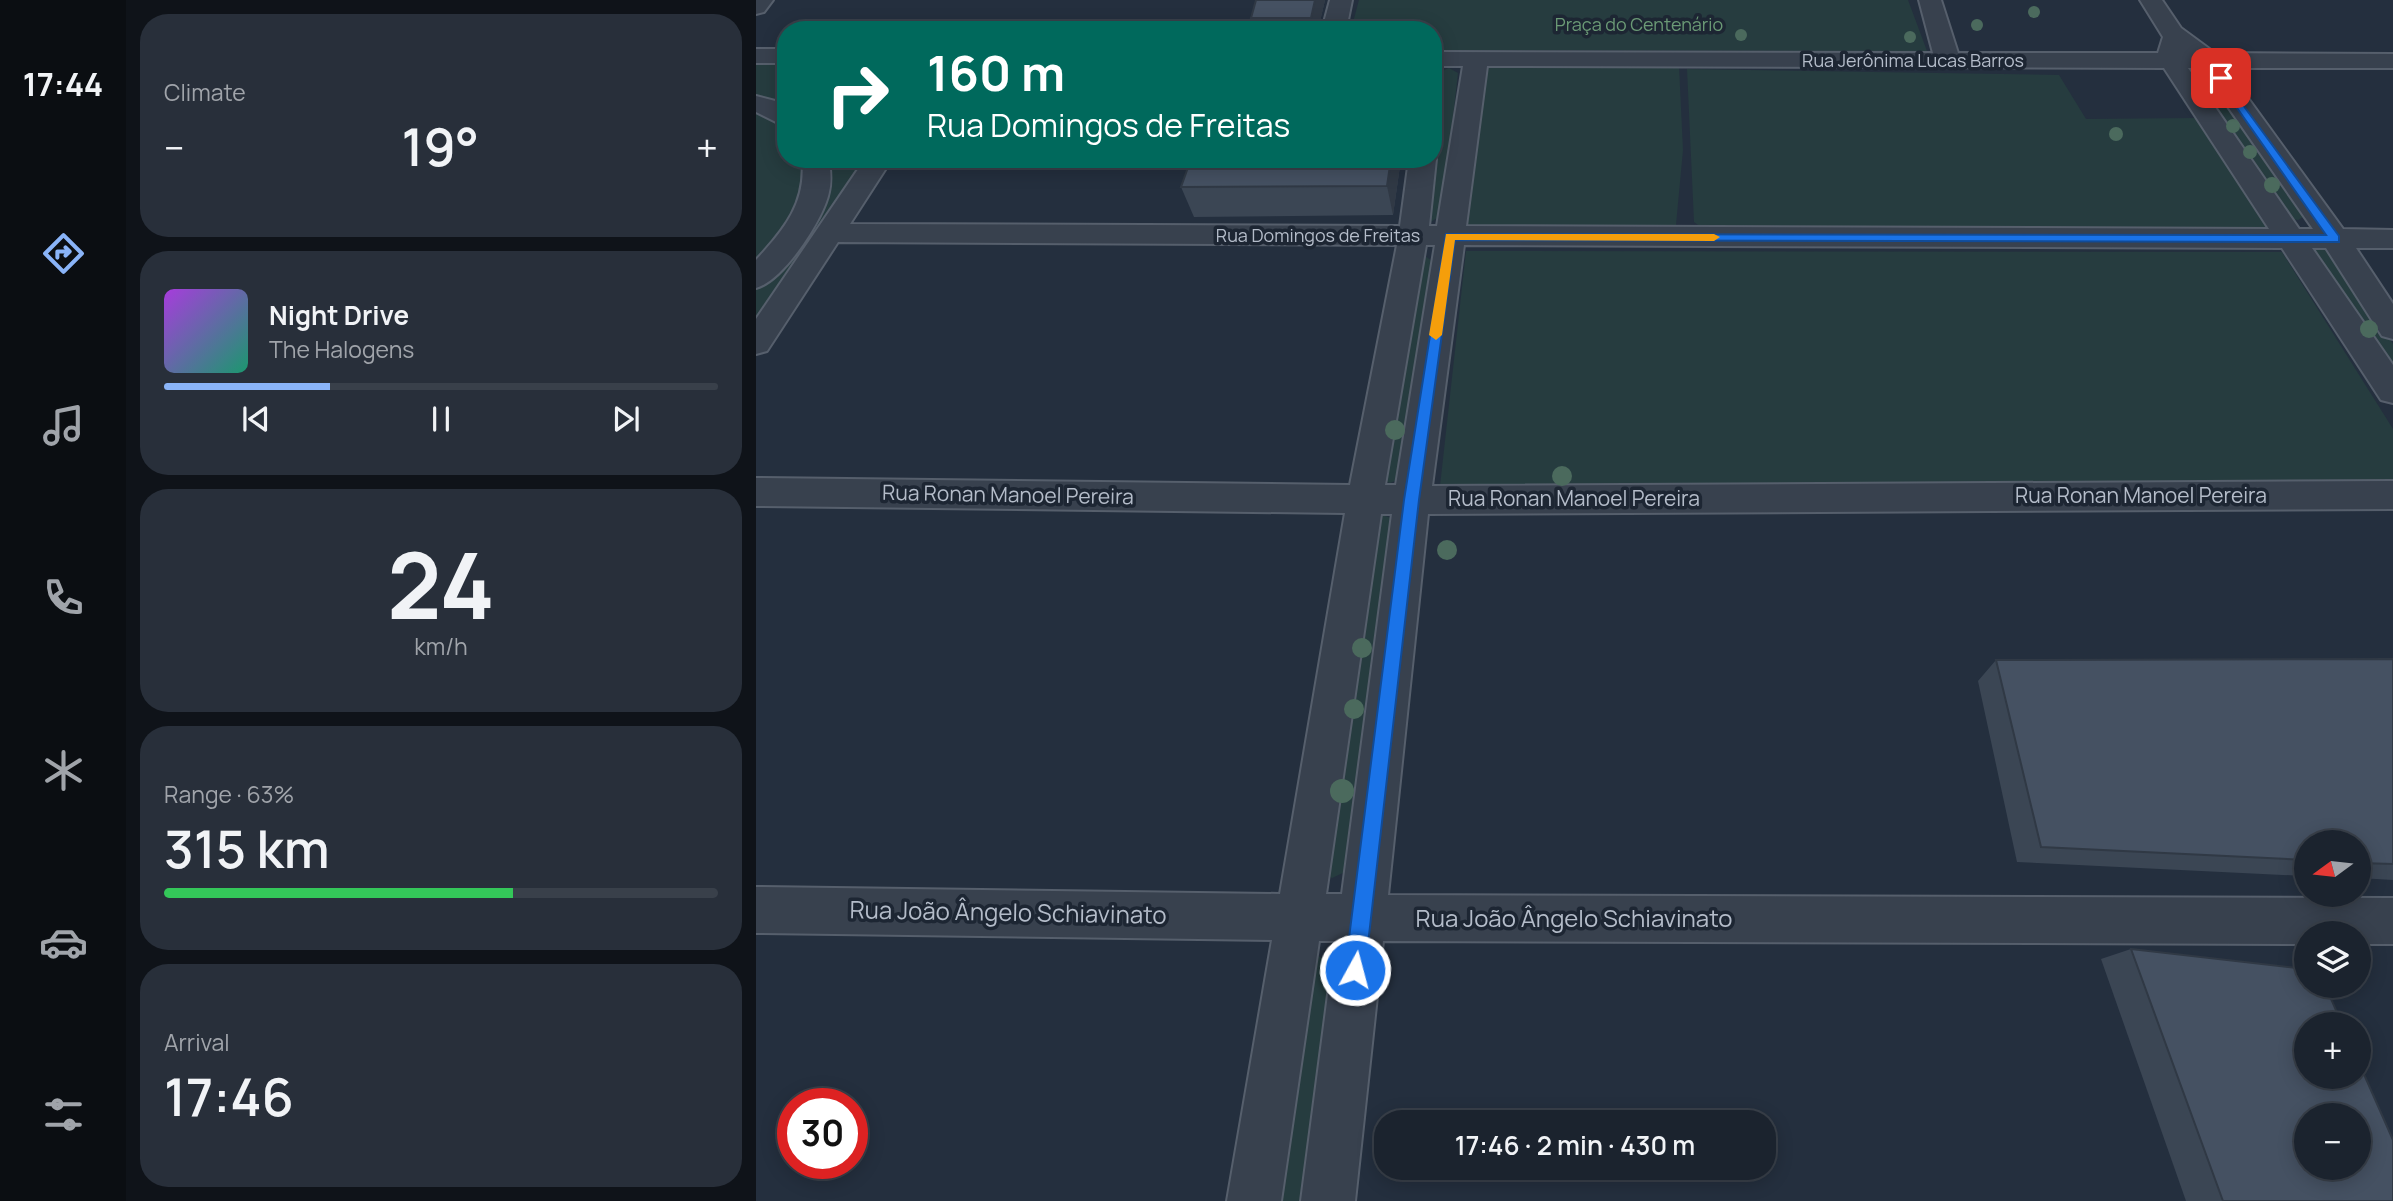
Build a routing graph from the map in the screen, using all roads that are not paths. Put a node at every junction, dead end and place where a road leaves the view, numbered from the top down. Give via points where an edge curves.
1 (762, 0) edge
2 (1341, 0) edge
3 (1930, 0) edge
4 (2151, 0) edge
5 (756, 7) edge
6 (1336, 21) edge
7 (2171, 46) junction
8 (756, 56) edge
9 (777, 57) edge
10 (1476, 60) junction
11 (2208, 60) junction
12 (1948, 61) junction
13 (2393, 61) edge
14 (1442, 65) edge
15 (756, 104) edge
16 (777, 112) edge
17 (2220, 132) junction
18 (2260, 132) junction
19 (817, 168) edge
20 (873, 168) edge
21 (1424, 168) edge
22 (831, 233) junction
23 (1431, 237) junction
24 (2292, 239) junction
25 (2335, 239) junction
26 (2393, 239) edge
27 (756, 278) edge
28 (2393, 328) edge
29 (756, 343) edge
30 (2393, 391) edge
31 (756, 492) edge
32 (2393, 495) edge
33 (1365, 499) junction
34 (1412, 500) junction
35 (756, 910) edge
36 (1301, 917) junction
37 (1361, 918) junction
38 (2393, 921) edge
39 (1254, 1201) edge
40 (1328, 1201) edge

1 - 5 street
2 - 6 street
3 - 12 street
4 - 7 street
7 - 11 street, Rua Jerônima Lucas Barros
7 - 12 street, Rua Jerônima Lucas Barros
7 - 17 street
8 - 9 street
10 - 12 street, Rua Jerônima Lucas Barros
10 - 14 street, Rua Jerônima Lucas Barros
10 - 23 street
11 - 13 street, Rua Jerônima Lucas Barros
11 - 18 street
15 - 16 street
17 - 18 street
17 - 24 street
18 - 25 street
19 - 27 street via 820,178 799,230
20 - 22 street
21 - 23 street
22 - 23 street, Rua Domingos de Freitas
22 - 29 street
23 - 24 street, Rua Domingos de Freitas
23 - 33 street
23 - 34 street
24 - 25 street, Rua Domingos de Freitas
24 - 30 street
25 - 26 street, Rua Domingos de Freitas
25 - 28 street
31 - 33 street, Rua Ronan Manoel Pereira
32 - 34 street, Rua Ronan Manoel Pereira
33 - 34 street, Rua Ronan Manoel Pereira
33 - 36 street
34 - 37 street
35 - 36 street, Rua João Ângelo Schiavinato
36 - 37 street, Rua João Ângelo Schiavinato
36 - 39 street
37 - 38 street, Rua João Ângelo Schiavinato
37 - 40 street

